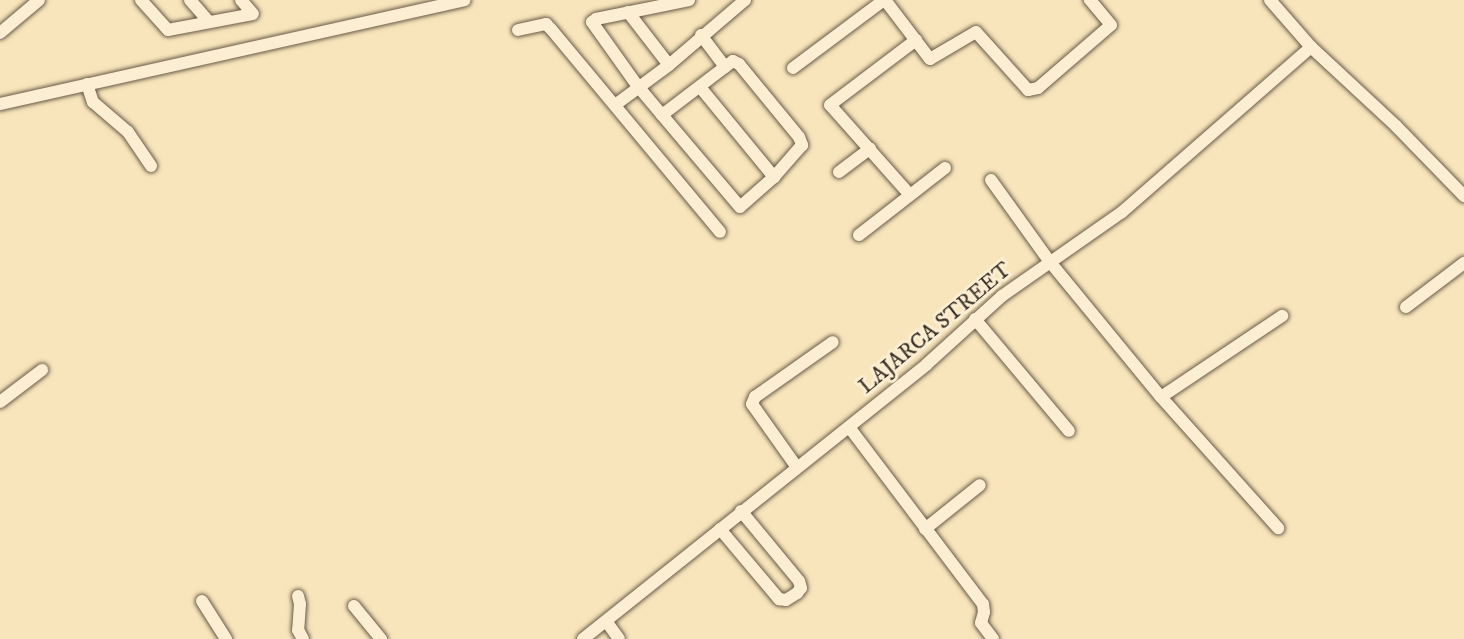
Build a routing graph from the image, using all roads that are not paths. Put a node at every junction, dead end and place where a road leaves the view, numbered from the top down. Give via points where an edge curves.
1 (39, 0) edge
2 (141, 0) edge
3 (190, 0) edge
4 (241, 0) edge
5 (465, 0) edge
6 (689, 0) edge
7 (746, 0) edge
8 (884, 0) edge
9 (1090, 0) edge
10 (1270, 0) edge
11 (628, 12) junction
12 (209, 22) junction
13 (518, 30) dead end
14 (0, 33) edge
15 (701, 35) junction
16 (916, 40) junction
17 (1311, 47) junction
18 (669, 65) junction
19 (724, 67) junction
20 (793, 68) dead end
21 (87, 84) junction
22 (700, 87) junction
23 (639, 88) junction
24 (0, 104) edge
25 (615, 105) junction
26 (662, 115) junction
27 (870, 149) junction
28 (151, 166) dead end
29 (945, 168) dead end
30 (839, 172) dead end
31 (774, 177) junction
32 (991, 180) dead end
33 (1459, 181) edge
34 (910, 195) junction
35 (1464, 196) edge
36 (720, 232) dead end
37 (859, 235) dead end
38 (1050, 262) junction
39 (1464, 263) edge
40 (1406, 307) dead end
41 (1282, 316) dead end
42 (975, 319) junction
43 (833, 342) dead end
44 (42, 370) dead end
45 (1161, 397) junction
46 (0, 402) edge
47 (849, 427) junction
48 (1069, 431) dead end
49 (796, 466) junction
50 (980, 485) dead end
51 (741, 511) junction
52 (1278, 528) dead end
53 (720, 529) junction
54 (925, 529) junction
55 (298, 596) dead end
56 (202, 601) dead end
57 (354, 606) dead end
58 (606, 621) junction
59 (226, 639) edge
60 (303, 639) edge
61 (381, 639) edge
62 (583, 639) edge
63 (619, 639) edge
64 (993, 639) edge

1 - 14 street
2 - 12 street via 168,30
3 - 12 street
4 - 12 street via 253,14
5 - 21 street
6 - 11 street
7 - 15 street
8 - 16 street
8 - 20 street
9 - 16 street via 1111,25 1038,88 1028,90 976,32 930,59
10 - 17 street
11 - 18 street
11 - 23 street via 592,22
13 - 25 street via 546,24
15 - 18 street
15 - 19 street
16 - 27 street via 830,105
17 - 33 street
17 - 38 street, LAJARCA STREET via 1122,212
18 - 23 street
19 - 22 street
19 - 31 street via 733,61 739,64 799,136 802,145
21 - 24 street
21 - 28 street via 93,102 128,132
22 - 26 street
22 - 31 street
23 - 25 street
23 - 26 street
25 - 36 street
26 - 31 street via 740,207
27 - 30 street
27 - 34 street
29 - 34 street
32 - 38 street
33 - 35 street
34 - 37 street
38 - 42 street, LAJARCA STREET
38 - 45 street
39 - 40 street
41 - 45 street
42 - 47 street, LAJARCA STREET
42 - 48 street
43 - 49 street via 755,396 752,404
44 - 46 street
45 - 52 street
47 - 49 street, LAJARCA STREET
47 - 54 street
49 - 51 street, LAJARCA STREET
50 - 54 street
51 - 53 street, LAJARCA STREET
51 - 53 street via 800,581 797,593 780,599
53 - 58 street, LAJARCA STREET
54 - 64 street via 983,604 981,623
55 - 60 street via 298,630
56 - 59 street
57 - 61 street
58 - 62 street, LAJARCA STREET
58 - 63 street

